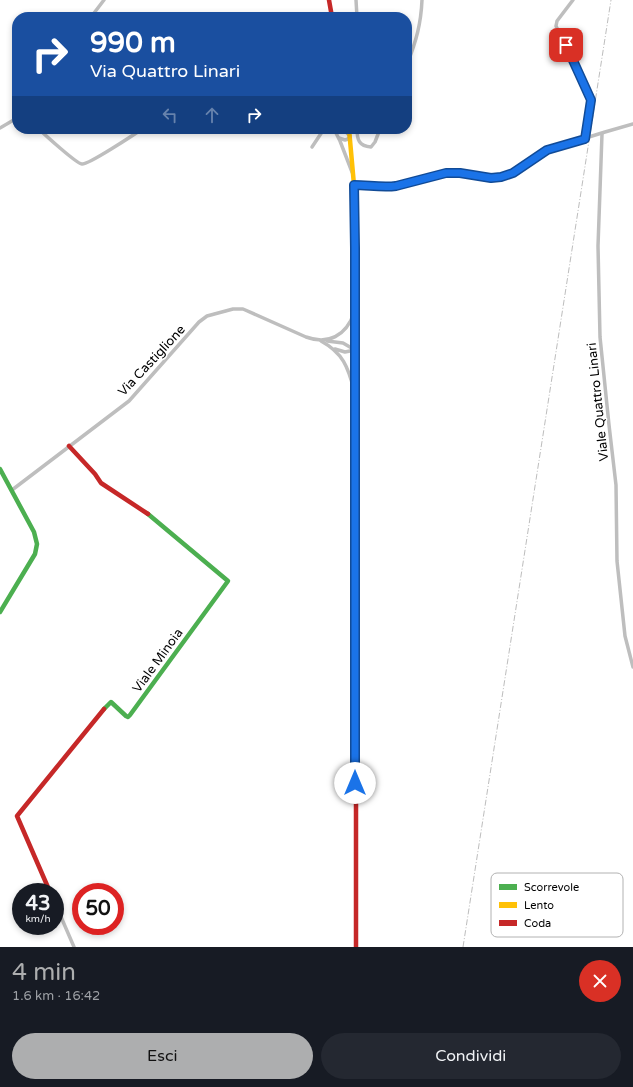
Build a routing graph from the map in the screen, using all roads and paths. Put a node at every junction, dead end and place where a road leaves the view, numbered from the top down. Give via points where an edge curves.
1 (104, 0) edge
2 (356, 0) edge
3 (422, 0) edge
4 (573, 0) edge
5 (329, 1) edge
6 (95, 12) edge
7 (331, 12) edge
8 (357, 12) edge
9 (412, 50) edge
10 (12, 121) edge
11 (633, 124) edge
12 (0, 128) edge
13 (44, 134) edge
14 (134, 134) edge
15 (321, 134) edge
16 (337, 134) edge
17 (357, 134) edge
18 (378, 134) edge
19 (602, 134) junction
20 (350, 136) joint
21 (339, 138) junction
22 (585, 139) junction
23 (312, 147) dead end
24 (353, 176) junction
25 (354, 185) junction
26 (355, 309) junction
27 (322, 341) junction
28 (332, 348) junction
29 (355, 350) junction
30 (355, 393) junction
31 (69, 446) junction
32 (0, 469) edge
33 (12, 490) junction
34 (0, 612) edge
35 (633, 667) edge
36 (46, 883) edge
37 (64, 924) edge
38 (74, 947) edge
39 (356, 947) edge

1 - 6 street
2 - 8 street
3 - 9 street via 422,17
4 - 22 street via 556,26 591,100
5 - 7 main road
10 - 12 street
11 - 19 street
13 - 14 street via 82,164 95,159
15 - 23 street
16 - 21 street
17 - 18 street via 361,144 371,147
19 - 22 street
19 - 35 street, Viale Quattro Linari via 598,246 600,337 616,485 617,561 625,636
20 - 21 street via 345,140
20 - 24 main road
21 - 24 street
22 - 25 street via 547,150 513,173 501,177 446,173 396,186
24 - 25 main road
25 - 26 main road
26 - 27 street via 345,330
26 - 29 main road
27 - 28 street, Via Castiglione
27 - 29 street, Via Castiglione via 343,343
27 - 31 street, Via Castiglione via 306,337 243,309 207,316 129,401
28 - 29 street, Via Castiglione via 345,352
28 - 30 street, Via Castiglione via 348,368
29 - 30 main road
30 - 39 main road
31 - 33 street, Via Castiglione
31 - 36 main road, Viale Minoia via 102,483 144,511 228,581 130,715 126,716 113,703 109,703 17,816
32 - 33 main road
33 - 34 main road via 33,529 38,546
37 - 38 street

